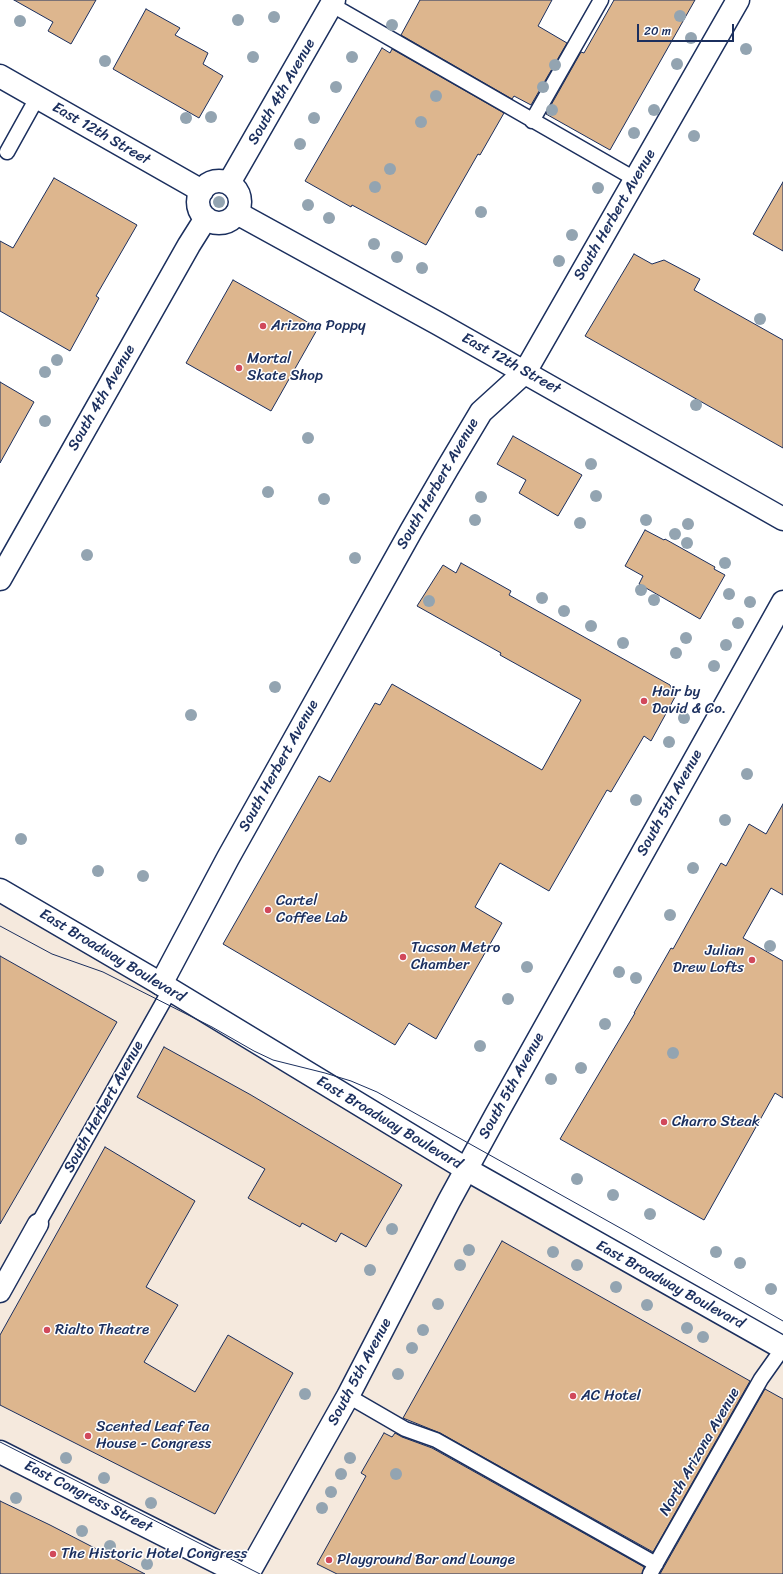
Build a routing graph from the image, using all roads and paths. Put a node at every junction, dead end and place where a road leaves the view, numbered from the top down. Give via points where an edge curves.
1 (601, 0) edge
2 (738, 0) edge
3 (333, 2) edge
4 (0, 76) edge
5 (37, 98) junction
6 (532, 121) junction
7 (7, 152) dead end
8 (635, 179) junction
9 (229, 183) junction
10 (202, 190) junction
11 (237, 213) junction
12 (206, 218) junction
13 (525, 372) junction
14 (783, 519) edge
15 (0, 579) edge
16 (783, 602) edge
17 (0, 890) edge
18 (166, 987) junction
19 (466, 1169) junction
20 (38, 1224) joint
21 (0, 1292) edge
22 (783, 1348) edge
23 (348, 1396) junction
24 (0, 1452) edge
25 (653, 1569) edge
26 (241, 1574) edge
27 (248, 1574) edge

1 - 6 lane
2 - 8 street, South Herbert Avenue
3 - 6 lane
3 - 9 street, South 4th Avenue
4 - 5 street, East 12th Street
5 - 7 lane
5 - 10 street, East 12th Street
6 - 8 lane
8 - 13 street, South Herbert Avenue
9 - 10 street via 216,181 209,183
9 - 11 street via 238,193 240,200
10 - 12 street via 198,200
11 - 12 street via 226,221 212,222
11 - 13 street, East 12th Street
12 - 15 street, South 4th Avenue
13 - 14 street, East 12th Street
13 - 18 street, South Herbert Avenue via 480,412 236,844
16 - 19 street, South 5th Avenue
17 - 18 street, East Broadway Boulevard
18 - 19 street, East Broadway Boulevard
18 - 20 lane, South Herbert Avenue
19 - 22 street, East Broadway Boulevard
19 - 23 street, South 5th Avenue
20 - 21 street
22 - 25 lane, North Arizona Avenue via 761,1379
23 - 25 lane via 405,1429 436,1440 629,1543
23 - 27 street, South 5th Avenue
24 - 26 street, East Congress Street

